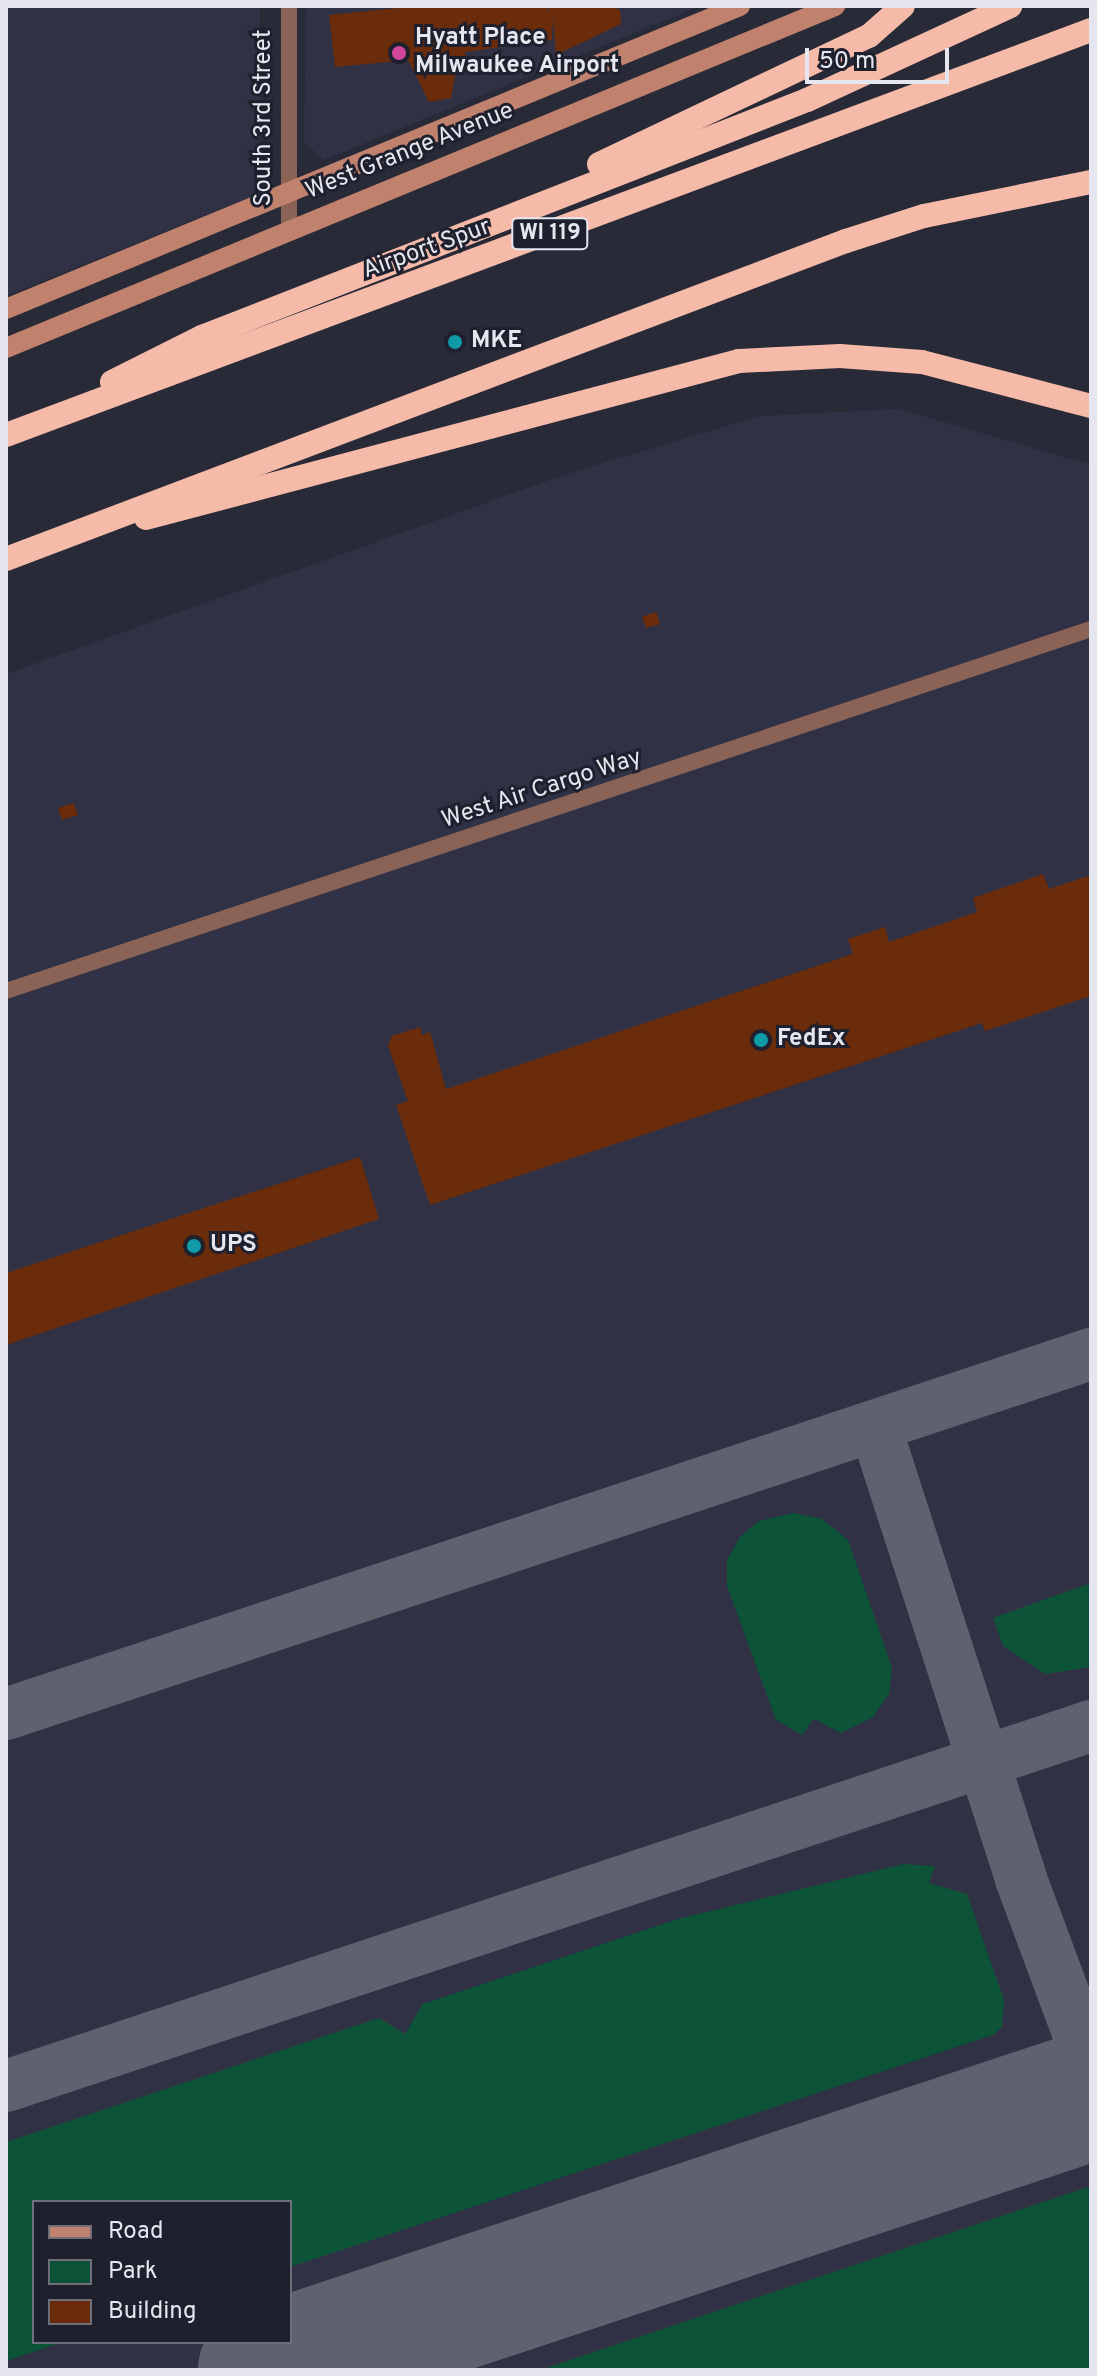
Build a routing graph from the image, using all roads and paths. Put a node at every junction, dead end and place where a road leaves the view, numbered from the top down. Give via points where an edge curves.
1 (289, 6) edge
2 (740, 6) edge
3 (835, 6) edge
4 (903, 6) edge
5 (1010, 6) edge
6 (1091, 30) edge
7 (1091, 182) edge
8 (289, 192) junction
9 (497, 219) junction
10 (289, 230) junction
11 (149, 249) junction
12 (163, 282) junction
13 (6, 309) edge
14 (6, 348) edge
15 (1086, 406) edge
16 (6, 435) edge
17 (36, 548) junction
18 (6, 559) edge
19 (1091, 629) edge
20 (6, 991) edge

1 - 8 street, South 3rd Street
2 - 8 street, West Grange Avenue
3 - 10 street, West Grange Avenue
4 - 9 highway via 869,36
5 - 9 highway via 807,100
6 - 16 highway, Airport Spur / WI 119
7 - 17 highway via 924,216 846,241 295,443
8 - 10 street, South 3rd Street
8 - 11 street, West Grange Avenue
9 - 16 highway via 202,337
10 - 12 street, West Grange Avenue
11 - 12 street
11 - 13 street, West Grange Avenue
12 - 14 street, West Grange Avenue
15 - 17 highway via 908,361 739,361
17 - 18 highway
19 - 20 street, West Air Cargo Way

